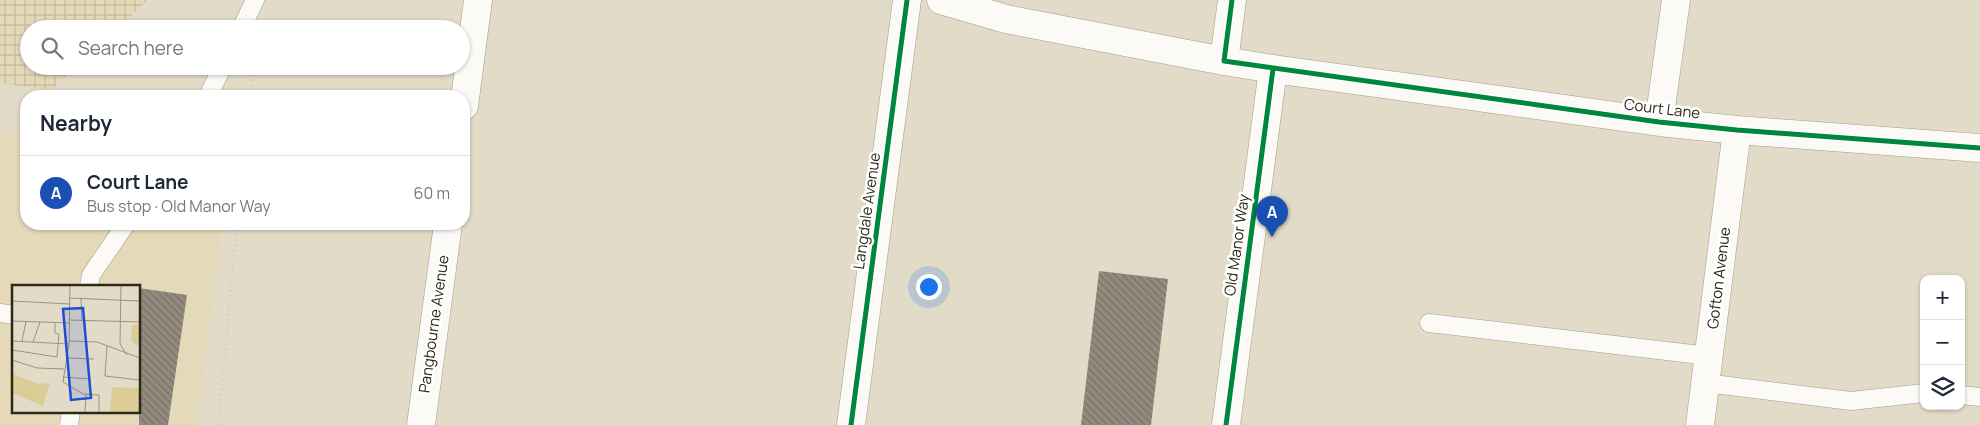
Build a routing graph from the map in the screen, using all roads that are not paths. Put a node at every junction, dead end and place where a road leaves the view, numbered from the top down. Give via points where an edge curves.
1 (255, 0) edge
2 (478, 0) edge
3 (907, 0) edge
4 (941, 0) edge
5 (1232, 0) edge
6 (1676, 0) edge
7 (245, 20) edge
8 (470, 61) edge
9 (1224, 61) junction
10 (1273, 69) junction
11 (218, 75) edge
12 (468, 75) edge
13 (211, 90) edge
14 (466, 90) edge
15 (1659, 122) junction
16 (1737, 130) junction
17 (1980, 148) edge
18 (122, 230) edge
19 (447, 230) edge
20 (89, 285) edge
21 (1428, 322) dead end
22 (1707, 369) junction
23 (1920, 393) edge
24 (1965, 395) edge
25 (1980, 397) edge
26 (71, 412) edge
27 (70, 425) edge
28 (421, 425) edge
29 (851, 425) edge
30 (1226, 425) edge
31 (1700, 425) edge

1 - 7 lane
2 - 8 street
3 - 29 street, Langdale Avenue
4 - 9 street, Court Lane via 1006,19
5 - 9 street
6 - 15 street
9 - 10 street, Court Lane
10 - 15 street, Court Lane
10 - 30 street, Old Manor Way
11 - 13 lane
12 - 14 street
15 - 16 street, Court Lane
16 - 17 street, Court Lane
16 - 22 street, Gofton Avenue
18 - 20 lane via 91,275
19 - 28 street, Pangbourne Avenue
21 - 22 lane
22 - 23 lane via 1851,401
22 - 31 street, Gofton Avenue
24 - 25 lane
26 - 27 lane

